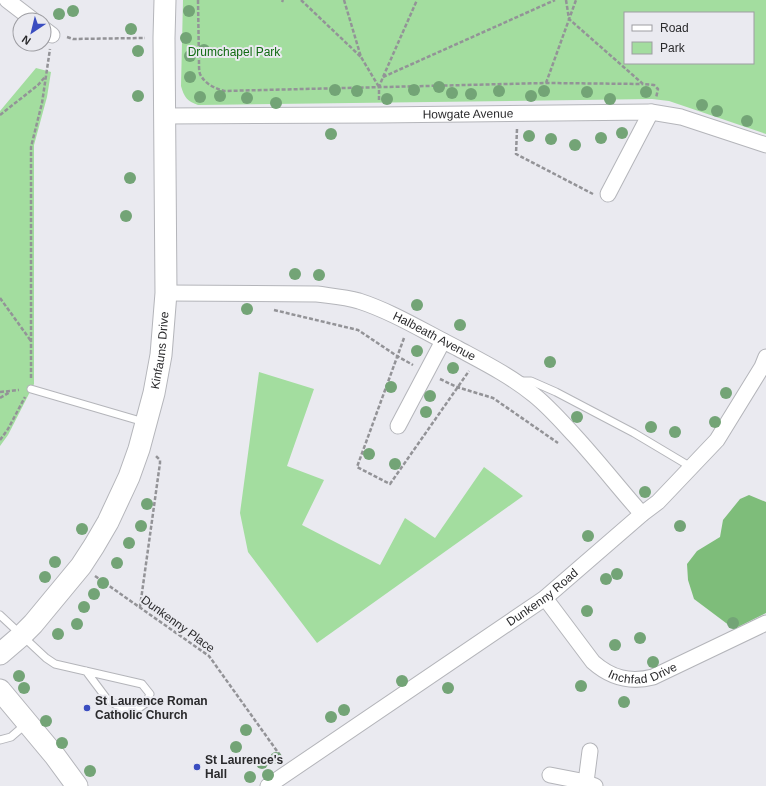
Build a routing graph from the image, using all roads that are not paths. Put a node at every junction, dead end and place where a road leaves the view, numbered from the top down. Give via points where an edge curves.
1 (7, 0) edge
2 (165, 0) edge
3 (23, 12) edge
4 (651, 112) junction
5 (164, 116) junction
6 (766, 145) edge
7 (608, 194) road end
8 (166, 294) junction
9 (443, 341) junction
10 (766, 357) edge
11 (517, 381) junction
12 (31, 389) road end
13 (146, 423) junction
14 (398, 426) dead end
15 (691, 467) junction
16 (642, 514) junction
17 (545, 598) junction
18 (0, 615) edge
19 (766, 623) edge
20 (21, 636) junction
21 (0, 654) edge
22 (86, 670) junction
23 (0, 690) edge
24 (27, 723) junction
25 (0, 740) edge
26 (590, 750) dead end
27 (550, 775) dead end
28 (590, 784) edge
29 (77, 786) edge
30 (268, 786) edge

1 - 3 street
2 - 5 street, Kinfauns Drive
4 - 5 street, Howgate Avenue
4 - 6 street, Howgate Avenue via 681,116
4 - 7 street
5 - 8 street, Kinfauns Drive
8 - 9 street, Halbeath Avenue via 317,294 338,297 378,308
8 - 13 street, Kinfauns Drive via 161,355
9 - 11 street, Halbeath Avenue
9 - 14 street
10 - 15 street, Dunkenny Road via 717,440
11 - 15 lane via 531,381 556,392 634,433
11 - 16 street, Halbeath Avenue via 552,411
12 - 13 lane
13 - 20 street, Kinfauns Drive via 140,449 129,477 98,540 81,566
15 - 16 street, Dunkenny Road via 658,502
16 - 17 street, Dunkenny Road
17 - 19 street, Inchfad Drive via 593,662 620,678 653,677
17 - 30 street, Dunkenny Road
18 - 20 lane
20 - 21 street, Kinfauns Drive
20 - 22 lane via 55,664
22 - 22 lane via 142,684 150,694 146,703 135,711 121,708 107,699
23 - 24 street
24 - 25 lane via 11,737
24 - 29 street
26 - 28 street
27 - 28 street

